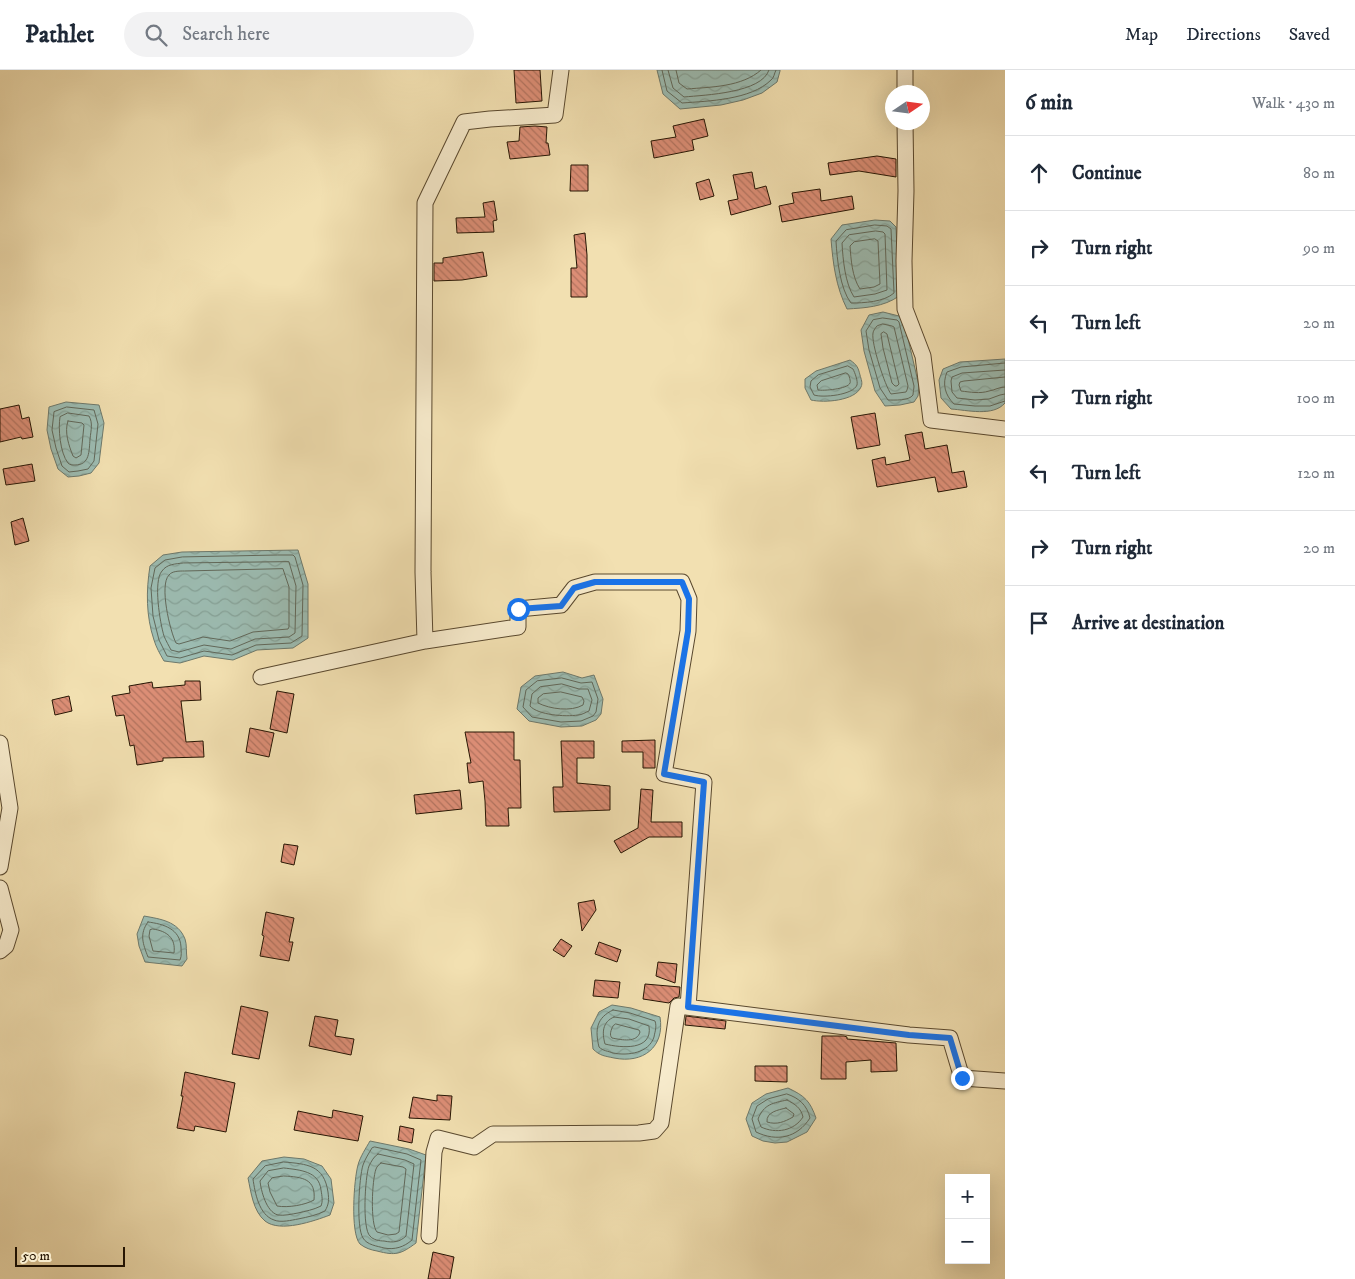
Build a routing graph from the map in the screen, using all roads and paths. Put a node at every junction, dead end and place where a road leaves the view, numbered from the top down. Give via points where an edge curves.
1 (561, 70) edge
2 (905, 70) edge
3 (905, 85) edge
4 (905, 130) edge
5 (1005, 428) edge
6 (425, 641) junction
7 (261, 677) dead end
8 (0, 742) edge
9 (0, 867) edge
10 (0, 888) edge
11 (0, 951) edge
12 (688, 1007) junction
13 (1005, 1081) edge
14 (428, 1236) dead end

1 - 6 street via 555,115 464,122 425,203
2 - 3 street
4 - 5 street via 905,309 923,356 931,420
6 - 7 street
6 - 12 street via 518,627 518,609 561,606 574,588 595,582 682,582 689,599 688,631 664,774 704,782
8 - 9 street via 10,808
10 - 11 street via 11,930 6,946
12 - 13 street via 950,1038 962,1078
12 - 14 street via 678,1006 661,1123 654,1131 493,1134 474,1147 438,1138 434,1152

